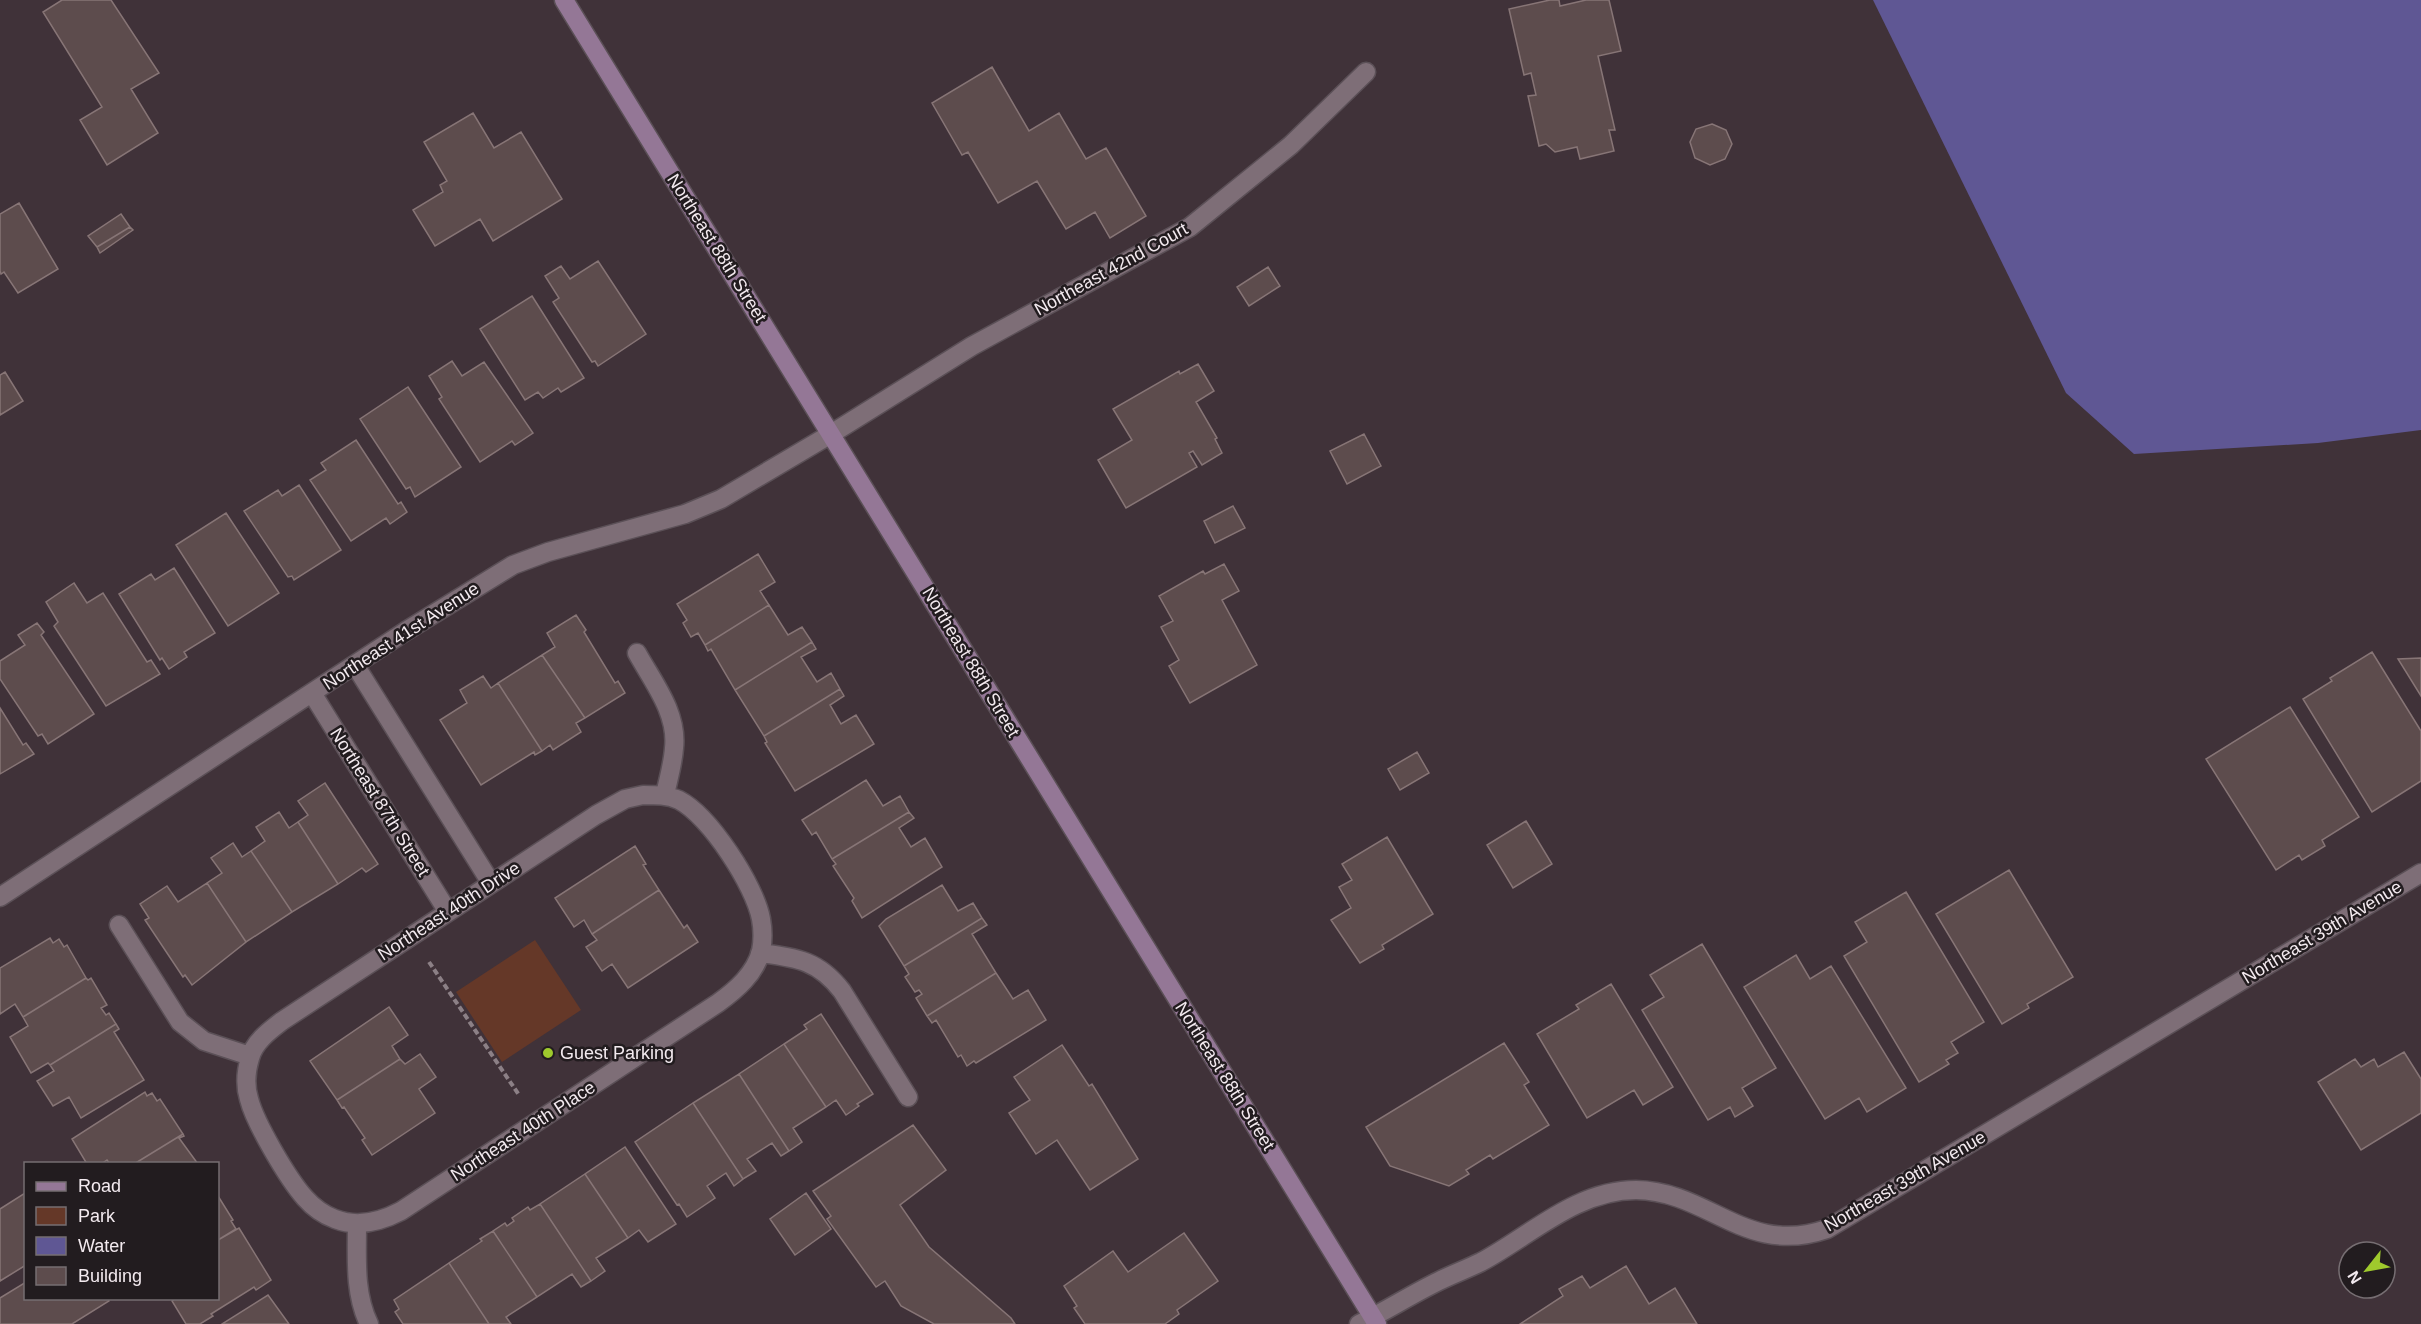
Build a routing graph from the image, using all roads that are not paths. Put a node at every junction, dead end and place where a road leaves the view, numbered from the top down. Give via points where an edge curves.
1 (564, 0) edge
2 (1366, 72) dead end
3 (831, 434) junction
4 (637, 653) dead end
5 (356, 665) junction
6 (312, 693) junction
7 (665, 795) junction
8 (2421, 873) edge
9 (491, 884) junction
10 (0, 897) edge
11 (448, 912) junction
12 (119, 925) dead end
13 (760, 953) junction
14 (250, 1056) junction
15 (908, 1097) dead end
16 (357, 1224) junction
17 (1370, 1322) edge
18 (369, 1324) edge

1 - 3 street, Northeast 88th Street
2 - 3 street, Northeast 42nd Court via 1291,145 1190,227 972,346
3 - 5 street, Northeast 41st Avenue via 722,499 685,514 513,565
3 - 17 street, Northeast 88th Street
4 - 7 street via 667,705 673,727 675,746
5 - 6 street, Northeast 41st Avenue
5 - 9 street
6 - 10 street, Northeast 41st Avenue
6 - 11 street, Northeast 87th Street
7 - 9 street, Northeast 40th Drive via 625,799
7 - 13 street via 692,809 716,834 755,900 762,926
8 - 17 street, Northeast 39th Avenue via 1827,1229 1785,1237 1760,1233 1660,1193 1615,1192 1568,1209
9 - 11 street, Northeast 40th Drive
11 - 14 street, Northeast 40th Drive via 282,1021 258,1042
12 - 14 street via 180,1022 204,1041
13 - 15 street via 804,960 832,978
13 - 16 street, Northeast 40th Place via 744,982 718,1003 400,1211 386,1219
14 - 16 street via 246,1084 253,1112 296,1185 317,1208 334,1219
16 - 18 street via 357,1282

